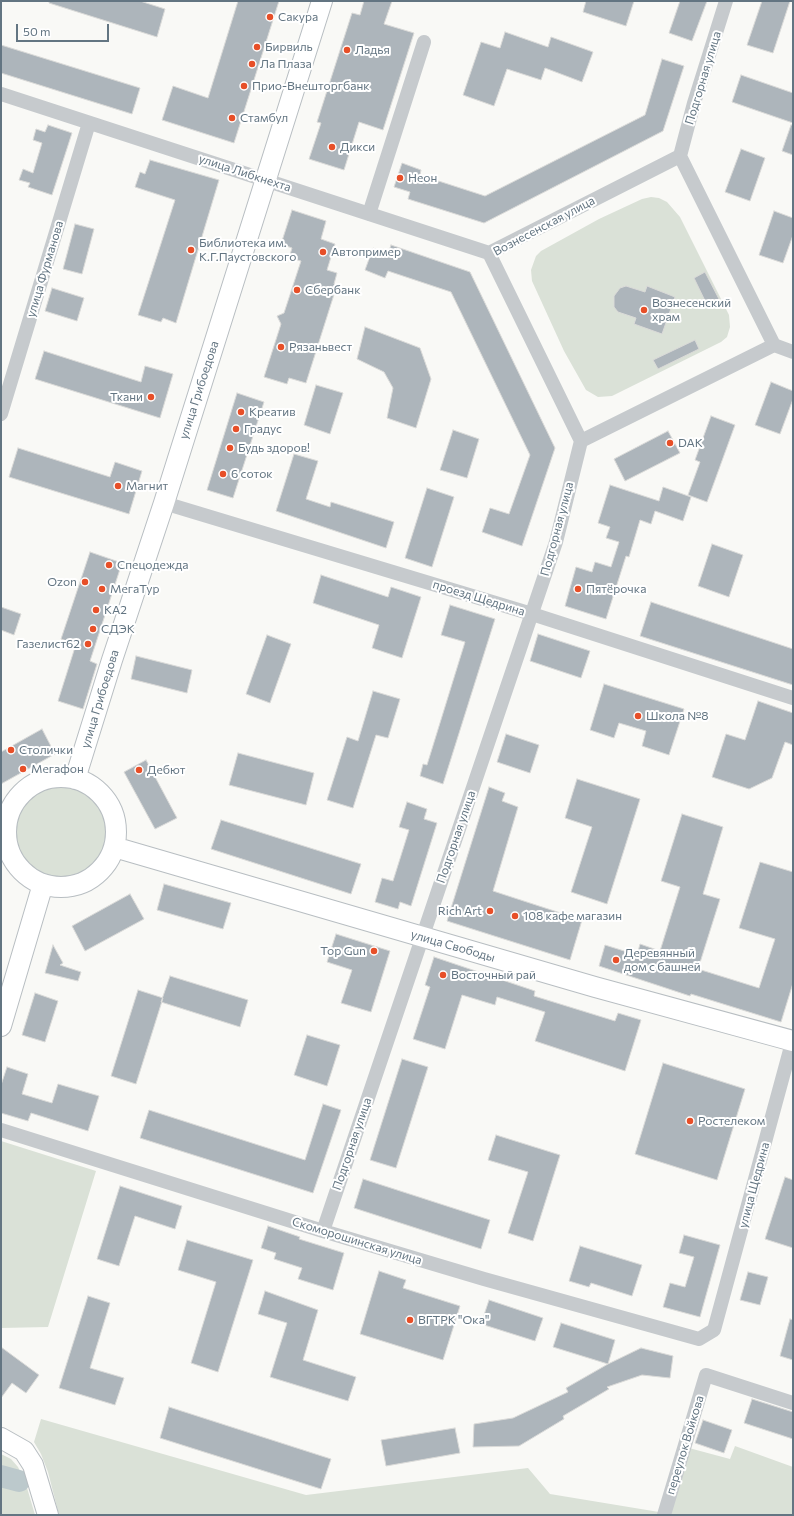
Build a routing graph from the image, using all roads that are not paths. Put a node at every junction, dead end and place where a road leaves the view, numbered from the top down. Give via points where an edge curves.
1 (322, 1) edge
2 (726, 1) edge
3 (424, 42) dead end
4 (1, 94) edge
5 (89, 123) junction
6 (680, 156) junction
7 (266, 180) junction
8 (369, 214) junction
9 (489, 253) junction
10 (774, 345) junction
11 (793, 352) edge
12 (1, 414) edge
13 (580, 440) junction
14 (164, 503) junction
15 (532, 614) junction
16 (793, 698) edge
17 (75, 779) junction
18 (4, 824) edge
19 (114, 847) junction
20 (43, 884) junction
21 (422, 938) junction
22 (1, 1026) edge
23 (793, 1040) edge
24 (1, 1130) edge
25 (323, 1231) junction
26 (714, 1330) joint
27 (793, 1403) edge
28 (1, 1438) edge
29 (48, 1515) edge
30 (664, 1515) edge

1 - 7 main road, улица Грибоедова
2 - 6 street, Подгорная улица
3 - 8 street
4 - 5 street, улица Либкнехта
5 - 7 street, улица Либкнехта
5 - 12 street, улица Фурманова
6 - 9 street, Вознесенская улица
6 - 10 street
7 - 8 street, улица Либкнехта
7 - 14 main road, улица Грибоедова
8 - 9 street, улица Либкнехта
9 - 13 street, Вознесенская улица
10 - 11 street
10 - 13 street
13 - 15 street, Подгорная улица via 556,542
14 - 15 street, проезд Щедрина
14 - 17 main road, улица Грибоедова
15 - 16 street, проезд Щедрина
15 - 21 street, Подгорная улица
17 - 18 main road via 62,777 44,780 22,792
17 - 19 main road via 88,784 104,798 112,813 116,830
18 - 20 main road via 7,845 15,862 24,873
19 - 20 main road via 104,866 91,878 75,885 60,887
19 - 21 main road, улица Свободы
20 - 22 main road
21 - 23 main road, улица Свободы via 636,999
21 - 25 street, Подгорная улица
23 - 26 street, улица Щедрина
24 - 25 street, Скоморошинская улица
25 - 26 street, Скоморошинская улица via 700,1339
27 - 30 street, переулок Войкова via 706,1375
28 - 29 main road via 24,1451 33,1466

